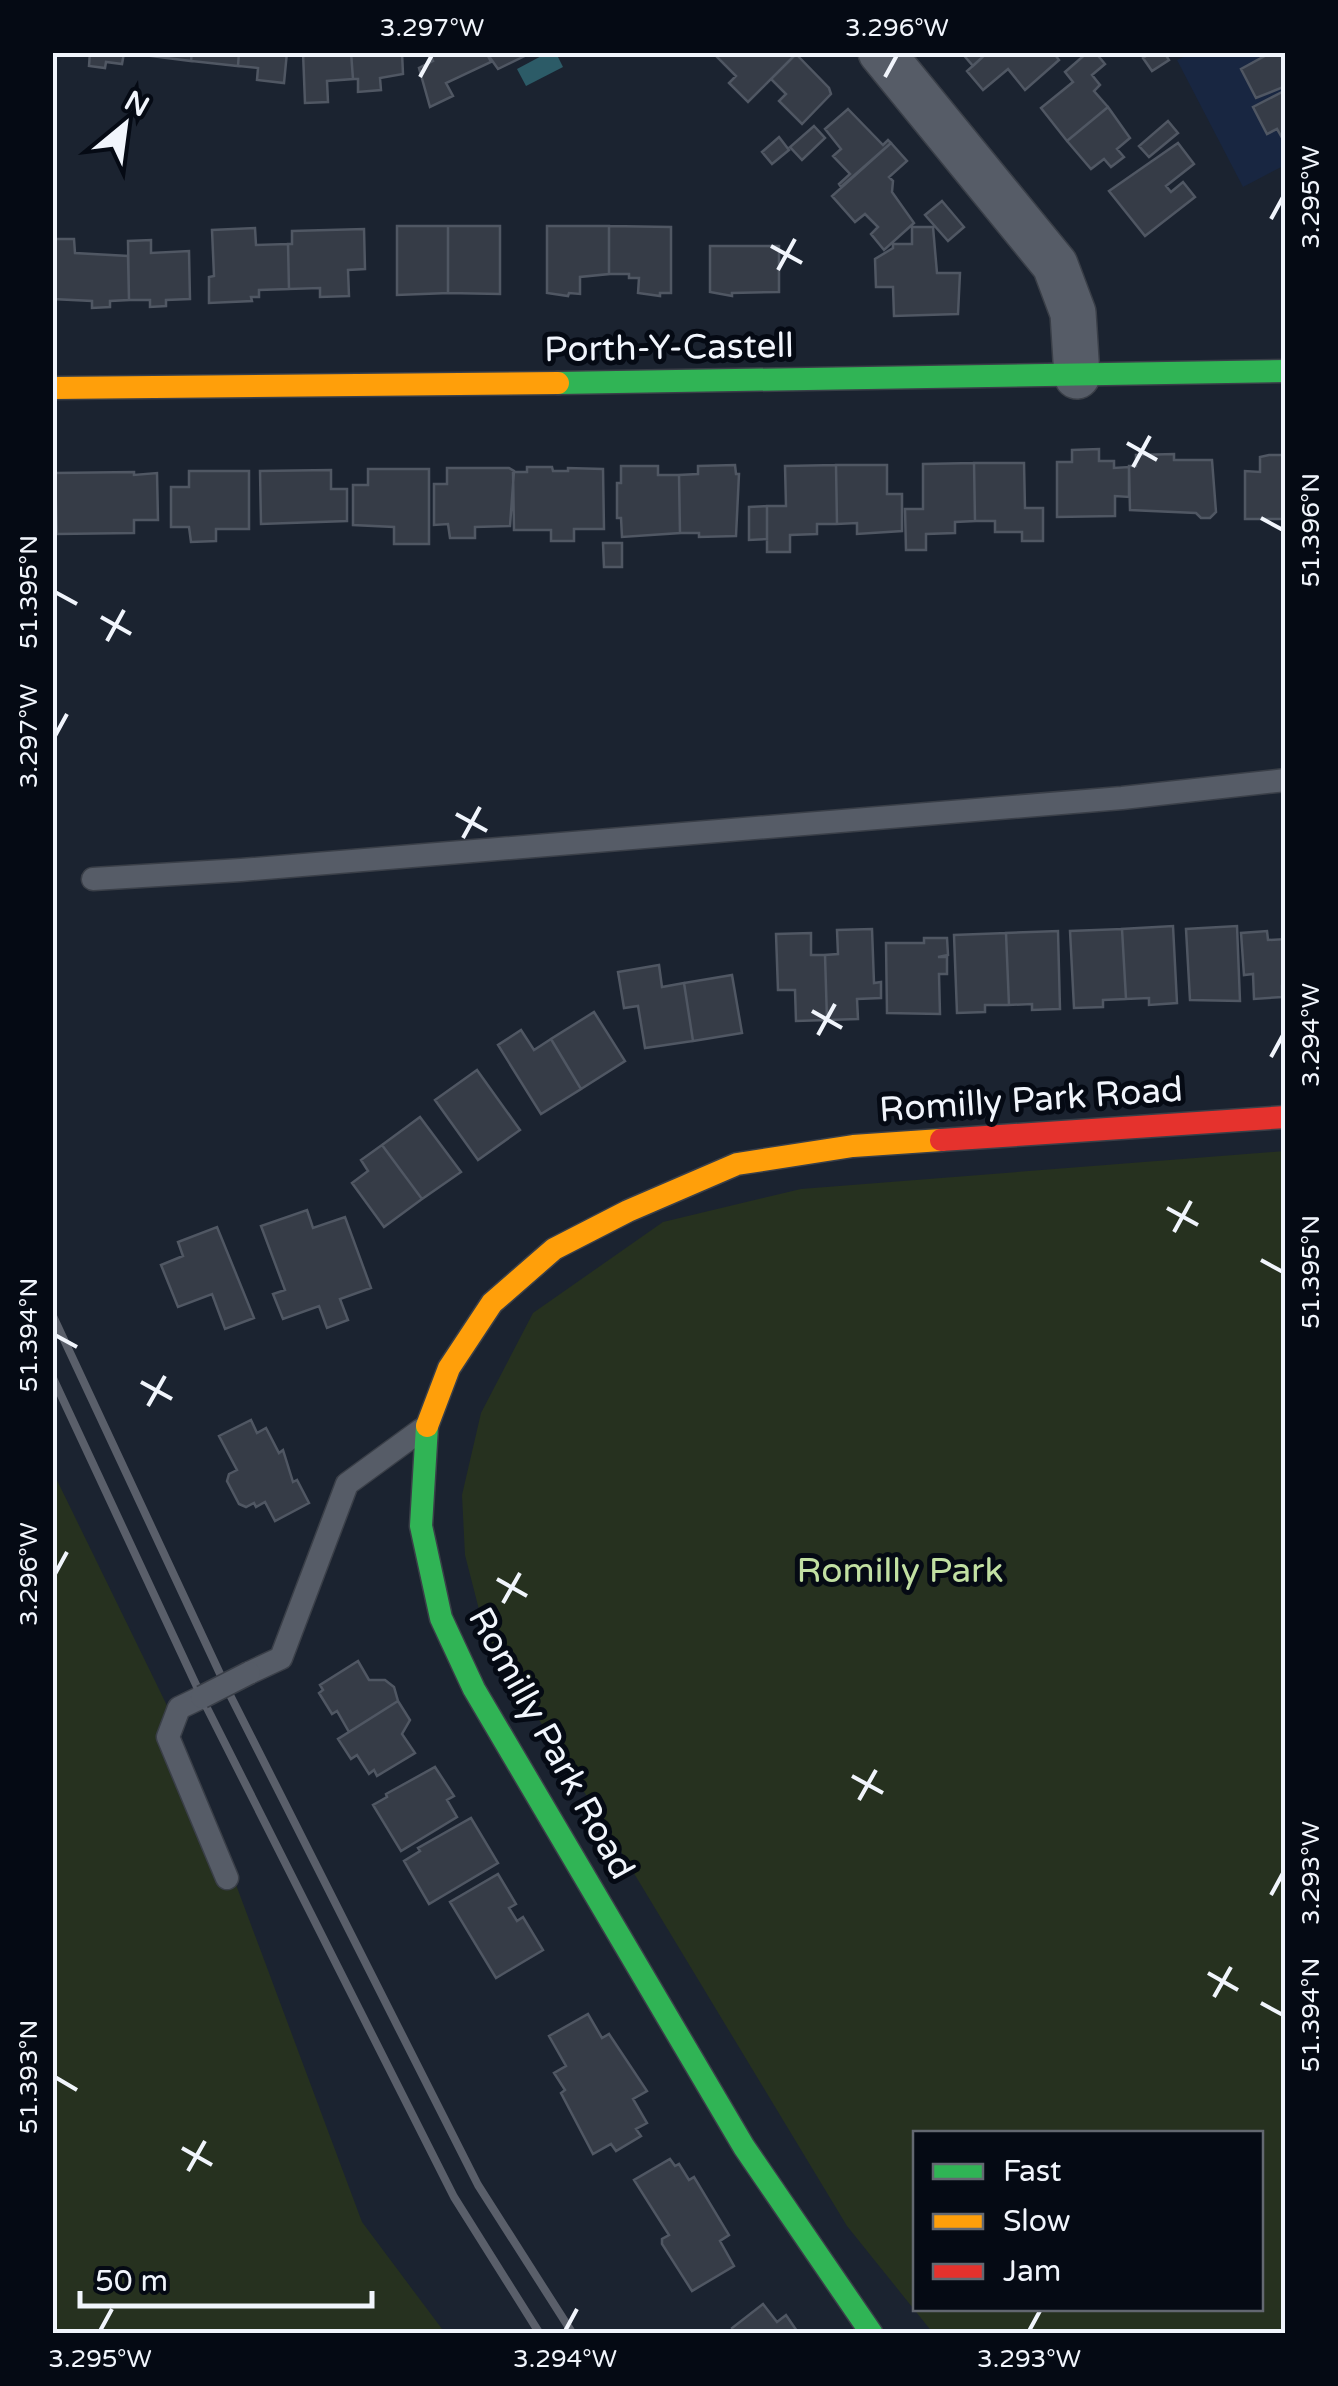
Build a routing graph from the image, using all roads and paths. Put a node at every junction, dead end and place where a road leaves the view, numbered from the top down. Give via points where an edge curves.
1 (881, 52) edge
2 (1286, 371) edge
3 (1078, 376) junction
4 (52, 388) edge
5 (1286, 780) edge
6 (94, 879) dead end
7 (1286, 1117) edge
8 (428, 1425) junction
9 (227, 1878) dead end
10 (872, 2334) edge

1 - 3 street via 1055,265 1074,313
2 - 3 street, Porth-Y-Castell
3 - 4 street, Porth-Y-Castell
5 - 6 lane
7 - 8 street, Romilly Park Road via 853,1146 737,1164 554,1248 492,1304 449,1368
8 - 9 lane, bridge via 347,1484 281,1658 179,1708 168,1737
8 - 10 street, Romilly Park Road via 421,1526 441,1618 474,1689 744,2146

